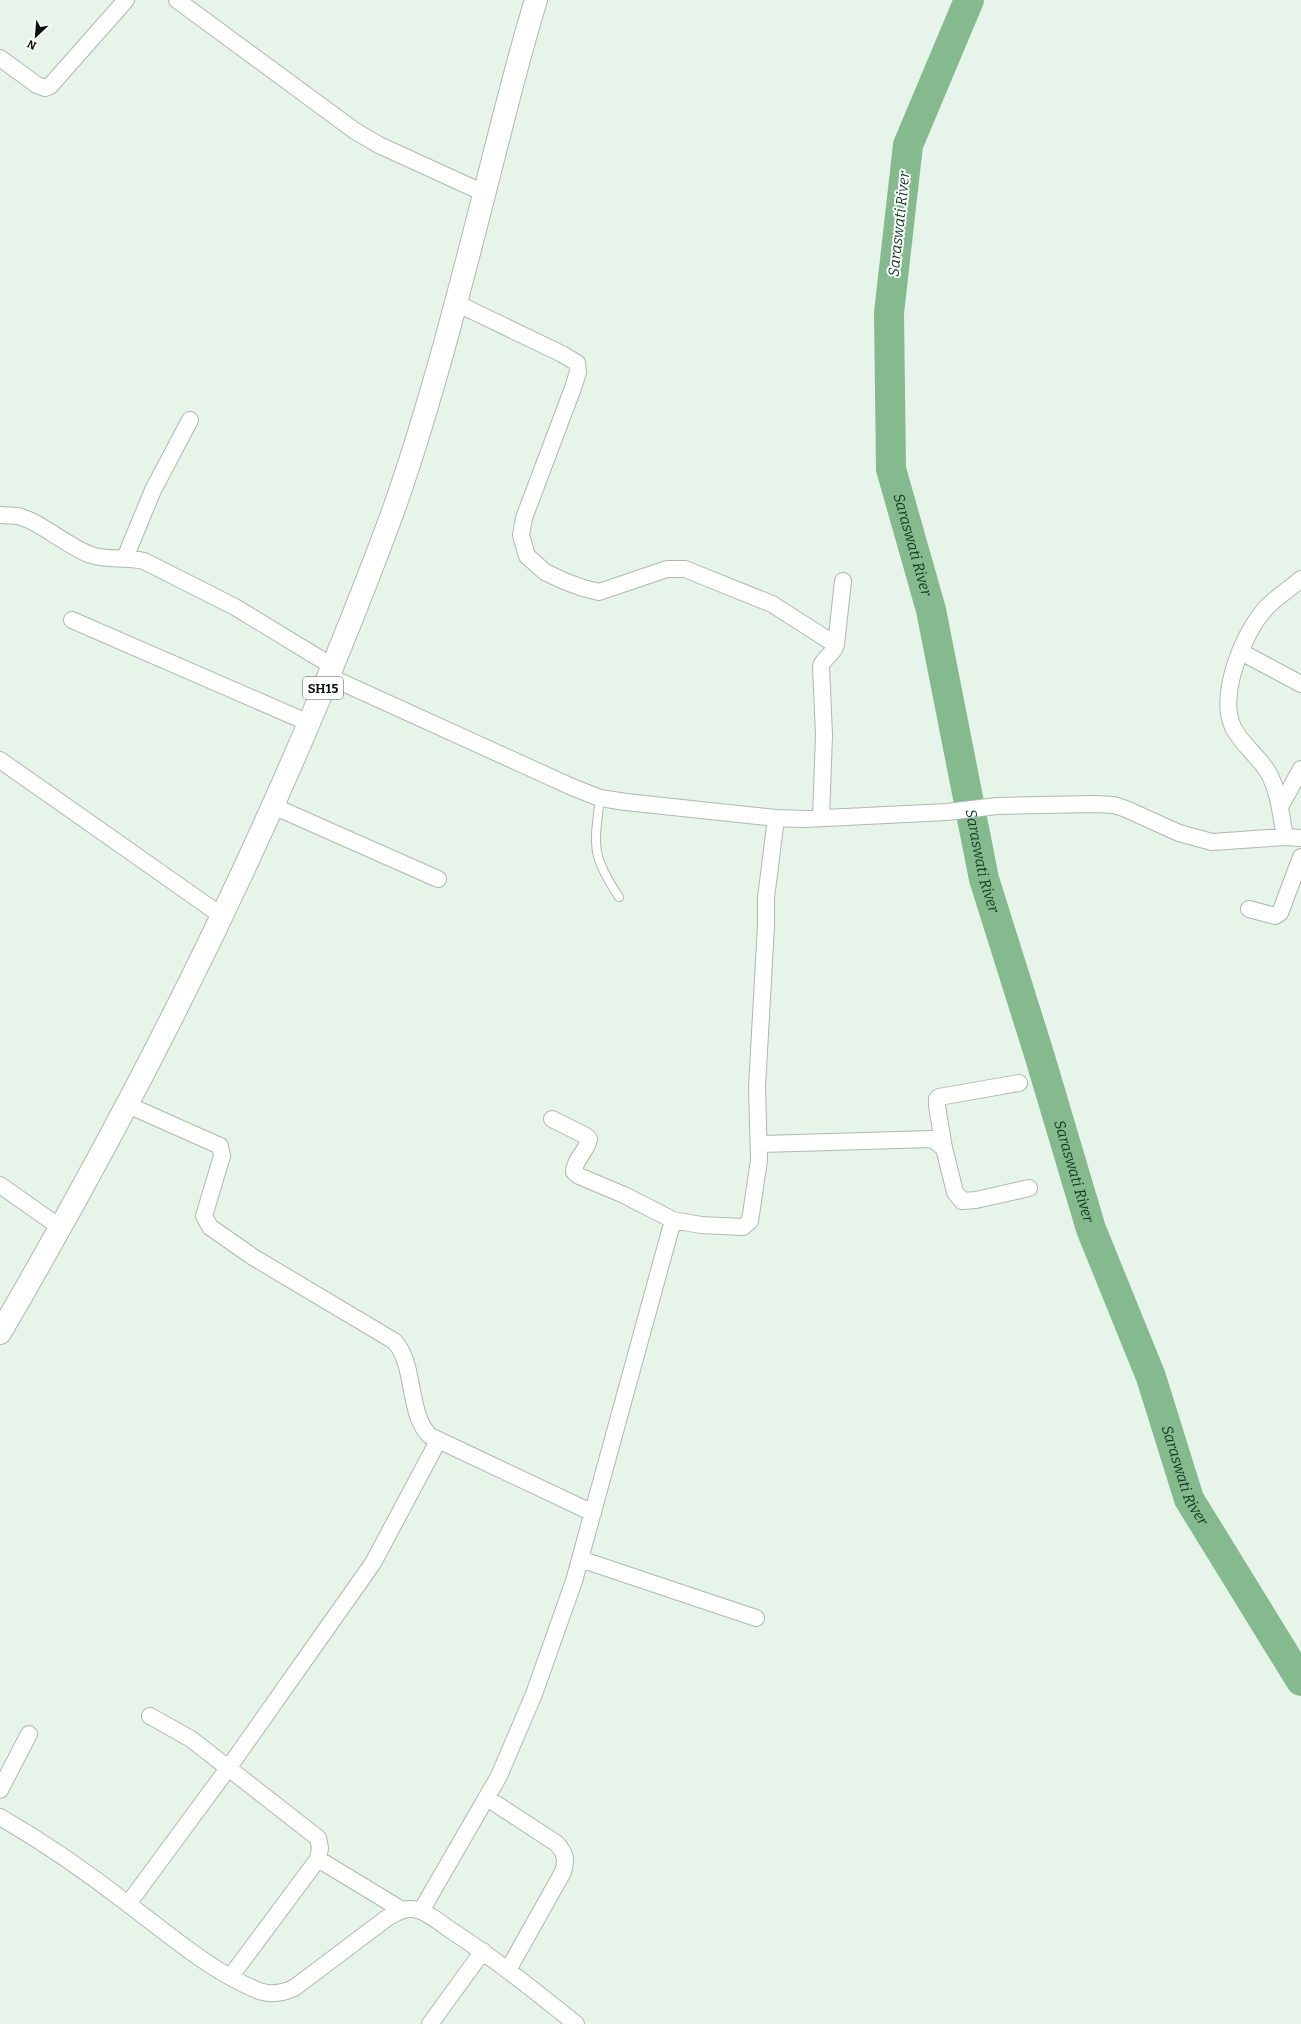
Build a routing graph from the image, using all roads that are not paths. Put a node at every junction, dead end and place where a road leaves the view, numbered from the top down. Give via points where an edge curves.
1 (126, 0) edge
2 (177, 0) edge
3 (536, 0) edge
4 (1, 60) edge
5 (484, 193) junction
6 (456, 303) junction
7 (190, 420) dead end
8 (0, 515) edge
9 (125, 558) junction
10 (1301, 579) edge
11 (843, 581) dead end
12 (72, 620) dead end
13 (836, 645) junction
14 (1241, 652) junction
15 (330, 671) junction
16 (1301, 684) edge
17 (309, 723) junction
18 (0, 760) edge
19 (1301, 769) edge
20 (600, 798) junction
21 (273, 806) junction
22 (1280, 807) junction
23 (776, 818) junction
24 (821, 818) junction
25 (1284, 837) junction
26 (1301, 838) edge
27 (1301, 857) edge
28 (438, 879) dead end
29 (619, 897) dead end
30 (1249, 909) dead end
31 (222, 916) junction
32 (1019, 1083) dead end
33 (128, 1105) junction
34 (552, 1119) dead end
35 (759, 1144) junction
36 (944, 1148) junction
37 (0, 1185) edge
38 (1029, 1188) dead end
39 (673, 1220) junction
40 (61, 1228) junction
41 (0, 1333) edge
42 (438, 1441) junction
43 (593, 1513) junction
44 (580, 1559) junction
45 (756, 1618) dead end
46 (150, 1716) dead end
47 (29, 1734) dead end
48 (230, 1767) junction
49 (0, 1790) edge
50 (487, 1798) junction
51 (0, 1817) edge
52 (318, 1859) junction
53 (128, 1904) junction
54 (402, 1910) junction
55 (421, 1911) junction
56 (483, 1951) junction
57 (508, 1970) junction
58 (231, 1976) junction
59 (430, 2024) edge
60 (576, 2024) edge

1 - 4 street via 50,86 45,88 37,85
2 - 5 street via 355,131 379,145
3 - 5 main road, SH15
5 - 6 main road, SH15
6 - 13 street via 562,354 577,364 578,372 573,388 524,518 521,535 527,556 533,562 558,578 599,592 667,568 685,569 772,604
6 - 15 main road, SH15 via 397,501
7 - 9 street via 153,490
8 - 9 street via 18,516 29,520 90,554 102,558
9 - 15 street via 144,560 235,607
10 - 14 street via 1266,608
11 - 13 street
12 - 17 street
13 - 24 street via 821,666 824,735
14 - 16 street
14 - 22 street via 1231,678 1228,715 1240,738 1268,772
15 - 17 main road, SH15
15 - 20 street
17 - 21 main road, SH15
18 - 31 street
19 - 22 street
20 - 23 street
20 - 29 lane via 595,839 597,853 603,872
21 - 28 street
21 - 31 main road, SH15
22 - 25 street
23 - 24 street
23 - 35 street via 766,898 757,1086
24 - 25 street via 947,812 997,806 1094,804 1114,805 1179,833 1212,842
25 - 26 street
27 - 30 street via 1280,913 1275,916
31 - 33 main road, SH15
32 - 36 street via 939,1097 937,1106
33 - 40 main road, SH15
33 - 42 street via 220,1146 222,1156 204,1216 210,1228 253,1257 394,1341 402,1352 422,1426
34 - 39 street via 589,1139 574,1167 574,1172
35 - 36 street via 918,1138 932,1139
35 - 39 street via 758,1173 750,1221 747,1225 701,1225
36 - 38 street via 955,1192 962,1201
37 - 40 street
39 - 43 street
40 - 41 main road, SH15
42 - 43 street
42 - 48 street via 374,1563
43 - 44 street
44 - 45 street
44 - 50 street via 534,1694
46 - 48 street via 182,1733
47 - 49 street
48 - 52 street via 318,1838
48 - 53 street
50 - 55 street
50 - 57 street via 556,1843 563,1850 565,1857 563,1872
51 - 53 street via 55,1851
52 - 54 street
52 - 58 street
53 - 58 street via 189,1951
54 - 55 street
54 - 58 street via 386,1918 286,1992 275,1994 260,1991
55 - 56 street
56 - 57 street
56 - 59 street
57 - 60 street

